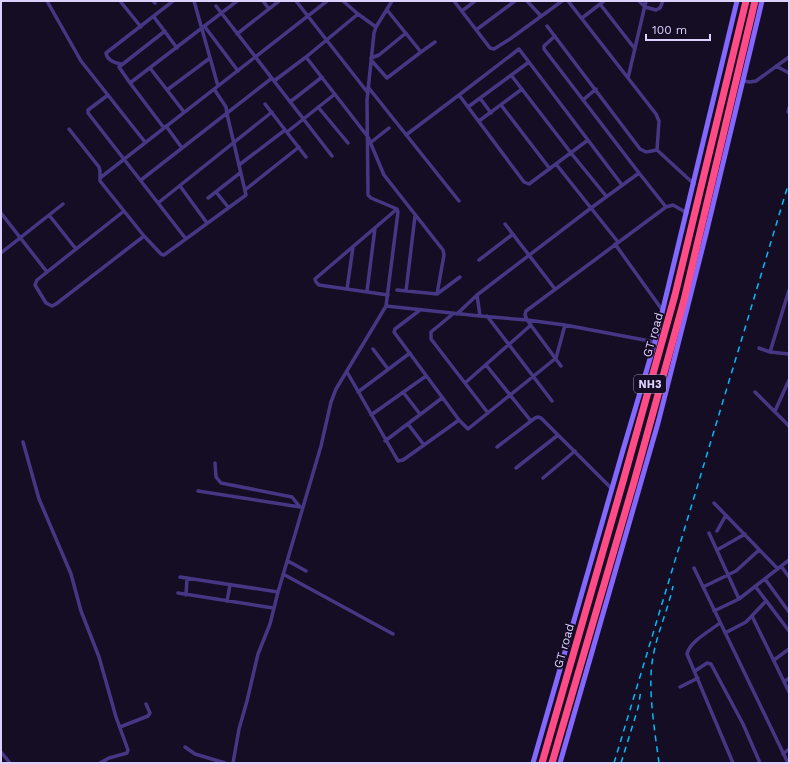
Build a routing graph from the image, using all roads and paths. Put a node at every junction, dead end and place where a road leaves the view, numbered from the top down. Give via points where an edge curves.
1 (47, 1) edge
2 (120, 1) edge
3 (173, 1) edge
4 (194, 1) edge
5 (237, 1) edge
6 (263, 1) edge
7 (279, 1) edge
8 (296, 1) edge
9 (327, 1) edge
10 (343, 1) edge
11 (392, 1) edge
12 (454, 1) edge
13 (475, 1) edge
14 (515, 1) edge
15 (527, 1) edge
16 (562, 1) edge
17 (568, 1) edge
18 (639, 1) edge
19 (646, 1) edge
20 (663, 1) edge
21 (737, 1) edge
22 (746, 1) edge
23 (755, 1) edge
24 (762, 1) edge
25 (602, 2) edge
26 (216, 6) dead end
27 (645, 7) junction
28 (269, 9) junction
29 (387, 10) junction
30 (462, 11) junction
31 (221, 14) junction
32 (358, 14) junction
33 (308, 16) junction
34 (541, 16) junction
35 (154, 17) junction
36 (582, 18) junction
37 (547, 26) dead end
38 (140, 27) junction
39 (376, 27) junction
40 (204, 28) junction
41 (476, 30) junction
42 (165, 32) junction
43 (406, 33) junction
44 (237, 34) junction
45 (555, 36) junction
46 (326, 40) junction
47 (435, 42) dead end
48 (177, 48) junction
49 (635, 49) junction
50 (420, 52) junction
51 (256, 57) junction
52 (306, 57) junction
53 (789, 57) edge
54 (210, 58) junction
55 (371, 59) junction
56 (529, 62) junction
57 (121, 64) junction
58 (776, 66) junction
59 (150, 68) junction
60 (238, 71) junction
61 (789, 73) edge
62 (511, 75) junction
63 (322, 77) junction
64 (628, 78) junction
65 (273, 80) junction
66 (743, 81) junction
67 (130, 83) junction
68 (216, 87) junction
69 (368, 87) junction
70 (522, 89) junction
71 (596, 89) junction
72 (167, 90) junction
73 (368, 93) junction
74 (335, 94) junction
75 (108, 95) junction
76 (459, 95) junction
77 (480, 98) junction
78 (583, 100) junction
79 (290, 102) junction
80 (265, 104) dead end
81 (502, 105) junction
82 (318, 107) junction
83 (468, 107) junction
84 (184, 112) junction
85 (272, 112) junction
86 (491, 112) junction
87 (227, 114) junction
88 (303, 119) junction
89 (480, 121) junction
90 (164, 127) junction
91 (389, 128) dead end
92 (69, 129) dead end
93 (286, 131) junction
94 (406, 135) junction
95 (368, 137) junction
96 (588, 140) junction
97 (145, 142) junction
98 (233, 143) junction
99 (348, 143) dead end
100 (370, 144) junction
101 (298, 147) junction
102 (182, 148) junction
103 (657, 150) junction
104 (571, 154) junction
105 (332, 156) dead end
106 (306, 157) dead end
107 (123, 159) junction
108 (556, 164) junction
109 (239, 165) junction
110 (550, 170) junction
111 (240, 173) junction
112 (639, 173) junction
113 (100, 178) junction
114 (140, 180) junction
115 (622, 184) junction
116 (694, 184) junction
117 (180, 186) junction
118 (245, 190) junction
119 (216, 192) junction
120 (606, 196) junction
121 (208, 198) dead end
122 (459, 201) dead end
123 (158, 203) junction
124 (63, 204) dead end
125 (666, 206) junction
126 (228, 208) junction
127 (591, 208) junction
128 (397, 209) junction
129 (124, 211) junction
130 (1, 213) edge
131 (687, 213) junction
132 (49, 215) junction
133 (415, 216) junction
134 (207, 223) junction
135 (505, 224) dead end
136 (375, 228) junction
137 (513, 234) junction
138 (144, 236) junction
139 (20, 238) junction
140 (186, 239) junction
141 (616, 243) junction
142 (353, 246) junction
143 (76, 249) junction
144 (1, 252) edge
145 (530, 255) junction
146 (479, 260) dead end
147 (48, 272) junction
148 (460, 277) dead end
149 (347, 289) junction
150 (556, 289) junction
151 (397, 290) dead end
152 (789, 290) edge
153 (367, 291) junction
154 (406, 291) junction
155 (437, 294) junction
156 (388, 295) junction
157 (477, 295) junction
158 (788, 297) edge
159 (386, 306) junction
160 (420, 310) junction
161 (662, 311) junction
162 (455, 314) junction
163 (480, 316) junction
164 (487, 316) junction
165 (527, 320) junction
166 (531, 325) junction
167 (566, 325) junction
168 (655, 342) junction
169 (508, 344) junction
170 (760, 348) dead end
171 (373, 349) dead end
172 (770, 352) junction
173 (410, 353) junction
174 (789, 354) edge
175 (556, 358) junction
176 (486, 365) junction
177 (561, 366) dead end
178 (388, 369) junction
179 (347, 372) junction
180 (426, 376) junction
181 (534, 377) junction
182 (789, 380) edge
183 (465, 383) junction
184 (358, 392) junction
185 (403, 392) junction
186 (755, 392) dead end
187 (511, 395) junction
188 (442, 398) junction
189 (552, 402) dead end
190 (774, 411) junction
191 (488, 413) junction
192 (420, 414) junction
193 (371, 415) junction
194 (459, 420) junction
195 (531, 421) junction
196 (408, 424) junction
197 (789, 426) edge
198 (558, 435) junction
199 (385, 440) junction
200 (23, 442) dead end
201 (424, 445) junction
202 (497, 447) dead end
203 (575, 451) junction
204 (215, 463) dead end
205 (516, 468) dead end
206 (543, 478) dead end
207 (612, 489) junction
208 (198, 491) dead end
209 (714, 503) dead end
210 (302, 508) junction
211 (726, 515) junction
212 (716, 530) dead end
213 (709, 533) dead end
214 (745, 534) junction
215 (717, 550) junction
216 (759, 550) junction
217 (789, 560) edge
218 (288, 561) junction
219 (694, 568) dead end
220 (779, 568) junction
221 (306, 571) dead end
222 (283, 574) junction
223 (728, 575) junction
224 (180, 577) dead end
225 (789, 577) edge
226 (187, 578) junction
227 (765, 579) junction
228 (230, 585) junction
229 (755, 586) junction
230 (703, 587) junction
231 (278, 592) junction
232 (178, 593) dead end
233 (186, 595) junction
234 (739, 599) junction
235 (766, 600) junction
236 (227, 601) junction
237 (273, 608) junction
238 (714, 611) junction
239 (789, 612) edge
240 (752, 616) junction
241 (720, 623) junction
242 (789, 631) edge
243 (725, 633) junction
244 (393, 634) dead end
245 (789, 649) edge
246 (774, 660) junction
247 (695, 671) junction
248 (698, 678) junction
249 (789, 678) edge
250 (784, 682) junction
251 (680, 687) dead end
252 (789, 692) edge
253 (146, 704) dead end
254 (120, 727) junction
255 (185, 747) dead end
256 (789, 749) edge
257 (1, 752) edge
258 (783, 754) junction
259 (10, 763) edge
260 (100, 763) edge
261 (225, 763) edge
262 (233, 763) edge
263 (533, 763) edge
264 (542, 763) edge
265 (552, 763) edge
266 (560, 763) edge
267 (733, 763) edge
268 (760, 763) edge
269 (788, 763) edge

1 - 75 street via 81,61
2 - 38 street
3 - 35 street
4 - 40 street
5 - 31 street
6 - 28 street
7 - 28 street
8 - 33 street
9 - 33 street
10 - 32 street
11 - 29 street
12 - 30 street
13 - 30 street
14 - 41 street
15 - 34 street
16 - 34 street
17 - 36 street
18 - 27 street
19 - 27 street
20 - 27 street via 659,9 651,10
21 - 116 main road
22 - 264 highway, GT road / NH3 via 675,295
23 - 265 highway, GT road / NH3 via 684,300
24 - 66 main road
25 - 36 street
25 - 49 street
26 - 31 street
27 - 49 street
28 - 44 street
29 - 39 street
29 - 43 street
30 - 41 street
31 - 40 street
31 - 44 street
32 - 39 street
32 - 46 street
33 - 46 street
33 - 51 street
34 - 41 street via 494,49 490,48
35 - 38 street
35 - 42 street
36 - 64 street
37 - 45 street
38 - 57 street via 106,53 113,62
39 - 55 street
40 - 48 street
40 - 54 street
40 - 60 street
42 - 48 street
42 - 57 street
43 - 50 street
43 - 55 street
44 - 51 street
45 - 71 street
45 - 78 street via 545,44 544,49
46 - 52 street
46 - 73 street
47 - 50 street
48 - 59 street
49 - 64 street
50 - 55 street via 387,78
51 - 60 street
51 - 65 street
52 - 63 street
52 - 65 street
53 - 58 street
54 - 68 street
54 - 72 street
55 - 69 street
56 - 62 street
56 - 76 street via 519,49
56 - 96 street
57 - 67 street via 119,68
58 - 61 street
58 - 66 street via 756,81
59 - 67 street
59 - 72 street
60 - 68 street
62 - 70 street
62 - 77 street
63 - 74 street
63 - 79 street
64 - 103 street via 658,118
65 - 79 street
65 - 87 street
66 - 266 main road via 658,423
67 - 90 street
68 - 84 street
68 - 87 street
69 - 73 street
69 - 94 street
70 - 81 street
70 - 104 street
71 - 78 street
71 - 103 street via 640,149 646,152
72 - 84 street
73 - 95 street
74 - 82 street
74 - 95 street
75 - 97 street
75 - 107 street via 87,112
76 - 83 street
76 - 94 street
77 - 83 street
77 - 86 street
78 - 112 street
79 - 88 street
80 - 85 street
81 - 86 street
81 - 110 street
82 - 88 street
82 - 99 street
83 - 89 street
84 - 90 street
85 - 93 street
85 - 98 street
86 - 89 street
87 - 98 street
87 - 102 street
88 - 93 street
88 - 105 street
89 - 110 street via 526,184 531,184
90 - 97 street
90 - 102 street
91 - 100 street
92 - 113 street via 98,167
93 - 101 street
93 - 109 street
94 - 122 street
95 - 100 street
95 - 128 street via 368,195
96 - 104 street
96 - 115 street
97 - 107 street
98 - 109 street
98 - 117 street
100 - 133 street via 384,175
101 - 106 street
101 - 118 street
102 - 114 street
103 - 116 street
104 - 108 street
104 - 120 street
107 - 113 street
107 - 114 street
108 - 110 street
108 - 127 street
109 - 111 street
111 - 118 street
111 - 119 street
112 - 115 street
112 - 125 street
113 - 129 street
114 - 123 street
115 - 120 street
116 - 131 main road
117 - 123 street
117 - 134 street
118 - 126 street via 245,196
119 - 121 street
119 - 126 street
120 - 127 street
123 - 140 street
124 - 132 street
125 - 131 street via 673,205
125 - 141 street
126 - 134 street
127 - 141 street
127 - 145 street
128 - 136 street
128 - 156 street
129 - 138 street
129 - 143 street
130 - 139 street
131 - 161 main road
132 - 139 street
132 - 143 street
133 - 154 street
133 - 155 street via 444,253
134 - 140 street
135 - 137 street
136 - 142 street
136 - 153 street
137 - 145 street
137 - 146 street
138 - 140 street via 162,255
138 - 147 street via 52,306 46,303 35,285 37,280
139 - 144 street
139 - 147 street
141 - 150 street
141 - 161 street
142 - 149 street
142 - 149 street via 315,279 319,285
143 - 147 street
145 - 150 street
145 - 157 street
148 - 155 street
149 - 153 street
150 - 165 street via 526,311
151 - 154 street
152 - 158 street
153 - 156 street
154 - 155 street
156 - 159 street
157 - 162 street
157 - 163 street
158 - 172 street
159 - 160 street
159 - 179 street
160 - 162 street
160 - 173 street via 394,330
161 - 168 main road
162 - 163 street
162 - 183 street via 431,332 430,336
163 - 164 street
164 - 165 street
164 - 169 street
165 - 166 street
165 - 167 street
166 - 169 street
166 - 175 street
167 - 168 street
167 - 175 street
168 - 207 main road
169 - 176 street
169 - 181 street
170 - 172 street
171 - 178 street
172 - 174 street
173 - 178 street
173 - 180 street
175 - 177 street
175 - 181 street
176 - 183 street
176 - 187 street
178 - 184 street
179 - 184 street
179 - 210 street via 331,402
180 - 185 street
180 - 188 street
181 - 187 street
181 - 189 street
182 - 190 street
183 - 191 street
184 - 193 street
185 - 192 street
185 - 193 street
186 - 190 street
187 - 191 street
187 - 195 street
188 - 192 street
188 - 194 street
190 - 197 street
191 - 194 street via 468,429
192 - 196 street
193 - 199 street
194 - 201 street
195 - 198 street via 541,418
195 - 202 street
196 - 199 street
196 - 201 street
198 - 203 street
198 - 205 street
199 - 201 street via 400,461
200 - 254 street via 39,499 71,574
203 - 206 street
203 - 207 street
204 - 210 street via 216,477 221,483 292,497
207 - 263 main road
208 - 210 street
209 - 211 street
210 - 218 street
211 - 212 street
211 - 214 street
213 - 215 street
214 - 215 street
214 - 216 street
215 - 223 street
216 - 220 street
216 - 223 street via 740,568
217 - 220 street
218 - 221 street
218 - 222 street
219 - 230 street
220 - 225 street
220 - 227 street
222 - 231 street
222 - 244 street
223 - 230 street
223 - 234 street
224 - 226 street
226 - 228 street
226 - 233 street
227 - 229 street
227 - 239 street
228 - 231 street
228 - 236 street
229 - 234 street
229 - 235 street
230 - 238 street
231 - 237 street
232 - 233 street
233 - 236 street
234 - 238 street
235 - 240 street
235 - 242 street
236 - 237 street
237 - 262 street via 270,624 258,654
238 - 241 street
240 - 243 street
240 - 246 street
241 - 243 street
241 - 247 street via 704,634 688,651
243 - 258 street
245 - 246 street
246 - 250 street
247 - 248 street
247 - 268 street via 707,663 711,664 743,724
248 - 251 street
248 - 267 street
249 - 250 street
250 - 252 street
253 - 254 street via 150,713 148,716
254 - 260 street via 128,752
255 - 261 street via 195,754
256 - 258 street
257 - 259 street
258 - 269 street

